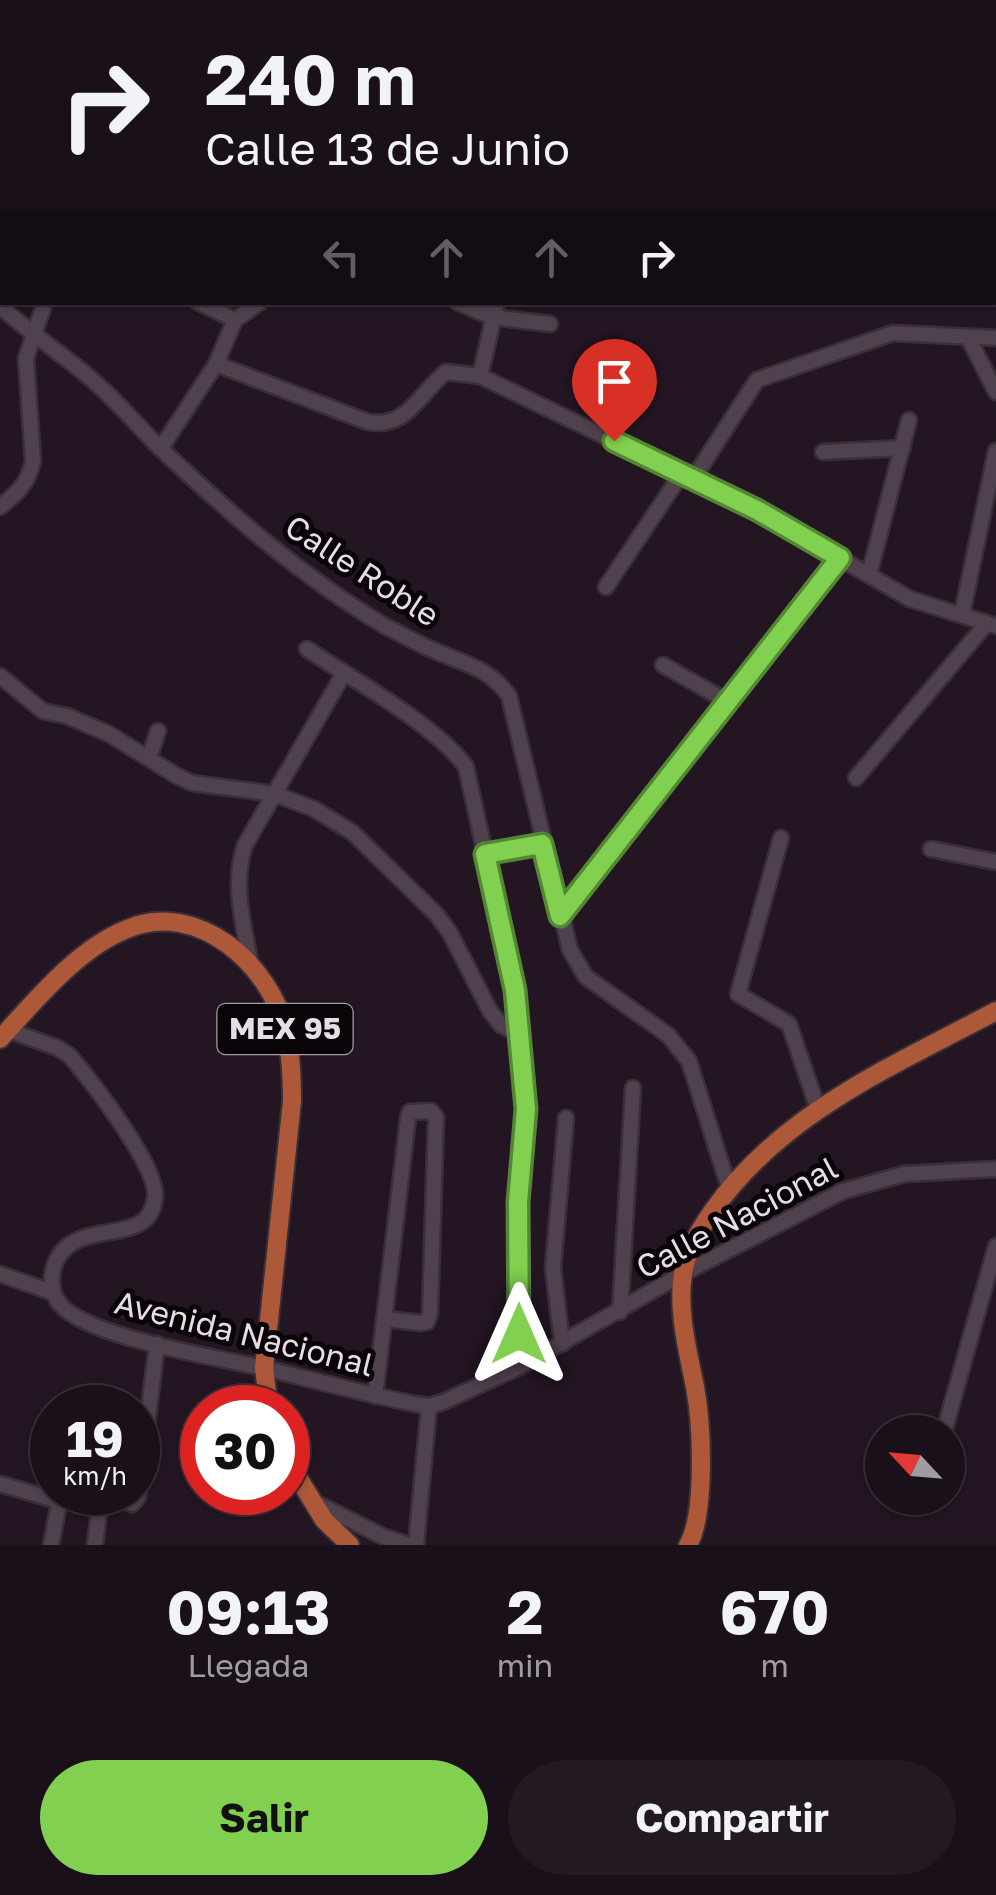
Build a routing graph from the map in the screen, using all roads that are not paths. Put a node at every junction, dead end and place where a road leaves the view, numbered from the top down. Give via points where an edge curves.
1 (44, 305) edge
2 (204, 305) edge
3 (256, 305) edge
4 (0, 306) edge
5 (494, 310) edge
6 (235, 320) junction
7 (550, 324) dead end
8 (32, 335) junction
9 (968, 337) junction
10 (996, 338) edge
11 (216, 364) junction
12 (480, 376) junction
13 (996, 392) edge
14 (909, 420) dead end
15 (161, 448) junction
16 (903, 448) junction
17 (996, 451) edge
18 (823, 452) dead end
19 (687, 476) junction
20 (0, 507) edge
21 (840, 558) junction
22 (869, 574) junction
23 (606, 587) dead end
24 (962, 614) junction
25 (992, 625) edge
26 (307, 649) dead end
27 (663, 664) dead end
28 (344, 673) junction
29 (0, 676) edge
30 (728, 702) junction
31 (158, 731) dead end
32 (149, 758) junction
33 (856, 778) dead end
34 (275, 794) junction
35 (781, 838) dead end
36 (542, 844) junction
37 (931, 850) dead end
38 (485, 854) junction
39 (996, 862) edge
40 (560, 916) junction
41 (250, 961) junction
42 (996, 1011) edge
43 (517, 1033) junction
44 (4, 1035) edge
45 (633, 1088) dead end
46 (818, 1110) junction
47 (566, 1118) dead end
48 (996, 1169) edge
49 (729, 1188) junction
50 (996, 1246) edge
51 (0, 1274) edge
52 (682, 1274) junction
53 (54, 1293) junction
54 (620, 1312) junction
55 (386, 1318) junction
56 (157, 1344) junction
57 (562, 1344) junction
58 (520, 1367) junction
59 (264, 1368) junction
60 (152, 1385) edge
61 (266, 1385) edge
62 (375, 1396) junction
63 (429, 1406) junction
64 (949, 1415) edge
65 (0, 1484) edge
66 (30, 1490) edge
67 (310, 1499) edge
68 (310, 1501) edge
69 (57, 1515) edge
70 (98, 1515) edge
71 (51, 1545) edge
72 (95, 1545) edge
73 (350, 1545) edge
74 (409, 1545) edge
75 (416, 1545) edge
76 (688, 1545) edge

1 - 8 street
2 - 6 street
3 - 6 street
4 - 8 street, Calle Roble
5 - 7 street
5 - 12 street
6 - 11 street
8 - 15 street, Calle Roble via 90,377
8 - 20 street via 26,358 33,462 23,488
9 - 10 street
9 - 13 street
9 - 19 street via 893,333 757,380
11 - 12 street via 385,426 446,372
11 - 15 street
12 - 19 street
14 - 16 street
15 - 36 street, Calle Roble via 316,582 400,634 499,681 509,696
16 - 18 street
16 - 22 street
17 - 24 street
19 - 21 street
19 - 23 street
21 - 22 street
21 - 30 street
22 - 24 street via 910,599
24 - 25 street
25 - 33 street
26 - 28 street
27 - 30 street
28 - 34 street
28 - 38 street via 458,755
29 - 32 street via 43,711 109,734
30 - 40 street
31 - 32 street
32 - 34 street via 192,782
34 - 41 street via 240,859
34 - 43 street via 352,832 436,915 490,1011
35 - 46 street via 738,994 789,1024
36 - 38 street
36 - 40 street, Calle Roble
37 - 39 street
38 - 43 street via 515,990
40 - 49 street, Calle Roble via 586,976 668,1035 689,1061
41 - 44 main road, MEX 95 via 199,927 143,923 97,946
41 - 59 main road, MEX 95 via 277,1006 292,1068
42 - 46 main road
43 - 58 street via 526,1109 518,1202
44 - 53 street via 70,1056 153,1181 155,1197 140,1224 86,1235 62,1250 53,1267
45 - 54 street
46 - 49 main road via 776,1140
47 - 57 street via 553,1268
48 - 52 street, Calle Nacional via 904,1174 860,1184
49 - 52 main road
50 - 64 street
51 - 53 street, Avenida Nacional
52 - 54 street, Calle Nacional
52 - 76 main road via 700,1445 696,1532
53 - 56 street, Avenida Nacional via 73,1315
54 - 57 street, Calle Nacional
55 - 55 street via 408,1118 410,1112 431,1111 436,1117 430,1314 421,1323
55 - 62 street
56 - 59 street, Avenida Nacional
56 - 60 street
57 - 58 street, Calle Nacional
58 - 63 street
59 - 61 main road, MEX 95
59 - 62 street, Avenida Nacional
62 - 63 street, Avenida Nacional
63 - 75 street
65 - 66 street
67 - 74 street
68 - 73 main road
69 - 71 street
70 - 72 street

